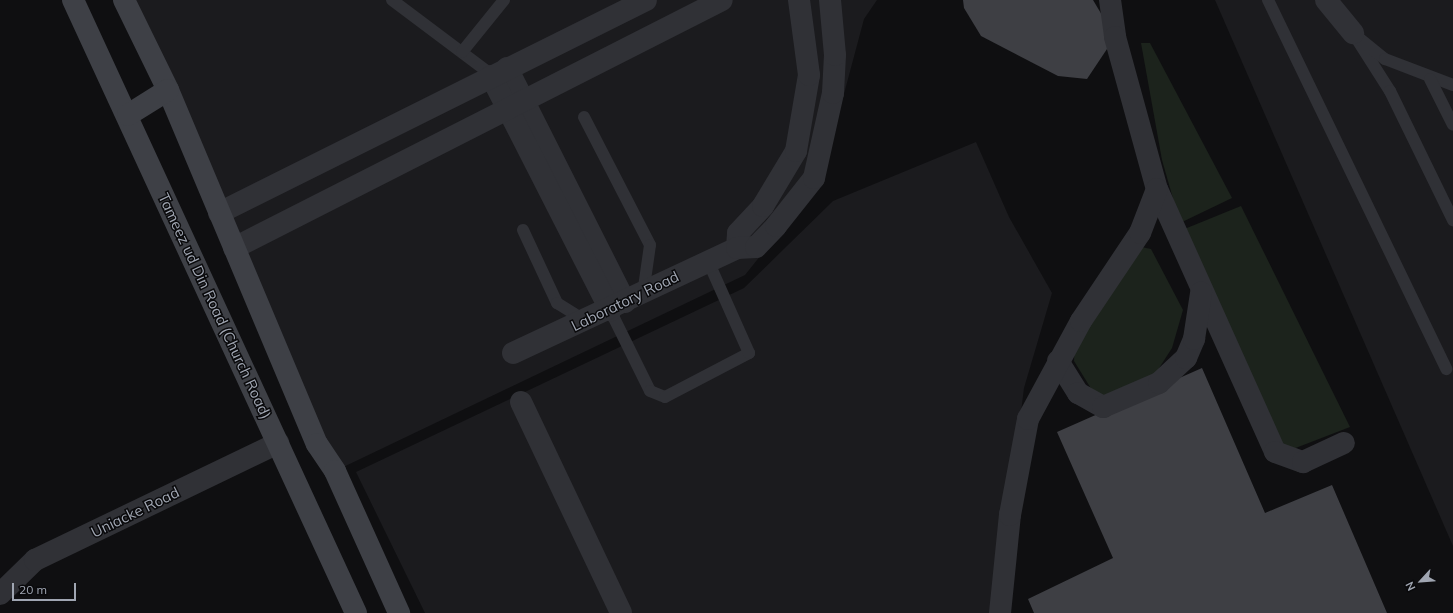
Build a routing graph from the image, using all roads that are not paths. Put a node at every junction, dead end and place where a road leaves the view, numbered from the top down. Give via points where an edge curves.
1 (72, 0) edge
2 (124, 0) edge
3 (392, 0) edge
4 (504, 0) edge
5 (646, 0) edge
6 (722, 0) edge
7 (799, 0) edge
8 (830, 0) edge
9 (1110, 0) edge
10 (1268, 0) edge
11 (1326, 0) edge
12 (1353, 33) junction
13 (462, 52) junction
14 (496, 73) junction
15 (1430, 79) junction
16 (1453, 85) edge
17 (168, 90) junction
18 (515, 104) junction
19 (128, 115) junction
20 (584, 117) dead end
21 (1453, 125) edge
22 (1157, 189) junction
23 (219, 214) junction
24 (1453, 220) edge
25 (524, 230) dead end
26 (234, 248) junction
27 (736, 248) junction
28 (708, 261) junction
29 (1201, 293) junction
30 (626, 302) junction
31 (586, 321) junction
32 (513, 353) dead end
33 (1058, 361) junction
34 (1446, 369) dead end
35 (521, 402) dead end
36 (278, 443) junction
37 (1344, 443) dead end
38 (0, 594) edge
39 (996, 610) edge
40 (356, 613) edge
41 (399, 613) edge
42 (621, 613) edge

1 - 19 main road, Tameez ud Din Road (Church Road)
2 - 17 main road
3 - 13 lane
4 - 13 lane
5 - 14 street
6 - 18 street
7 - 27 street via 809,74 796,151 763,206 738,233
8 - 27 street, Laboratory Road via 835,55 833,93 814,178 756,247
9 - 22 street via 1116,37
10 - 34 lane
11 - 12 street
12 - 15 lane via 1385,59
12 - 24 lane via 1390,91
13 - 14 lane
14 - 18 street
14 - 23 street
15 - 16 lane
15 - 21 lane
17 - 19 main road
17 - 23 main road
18 - 26 street
18 - 30 street
19 - 36 main road, Tameez ud Din Road (Church Road)
20 - 30 lane via 650,245
22 - 29 street
22 - 33 street via 1140,233
23 - 26 main road
25 - 31 lane via 556,303
26 - 41 main road via 317,444 335,471
27 - 28 street, Laboratory Road
28 - 30 street, Laboratory Road
28 - 30 lane via 749,353 665,397 650,392
29 - 33 street via 1194,339 1186,358 1159,382 1103,407 1078,393
29 - 37 street via 1275,452 1303,462
30 - 31 street, Laboratory Road
31 - 32 street, Laboratory Road
33 - 39 street via 1028,419
35 - 42 street
36 - 38 street, Uniacke Road via 35,560
36 - 40 main road, Tameez ud Din Road (Church Road)

